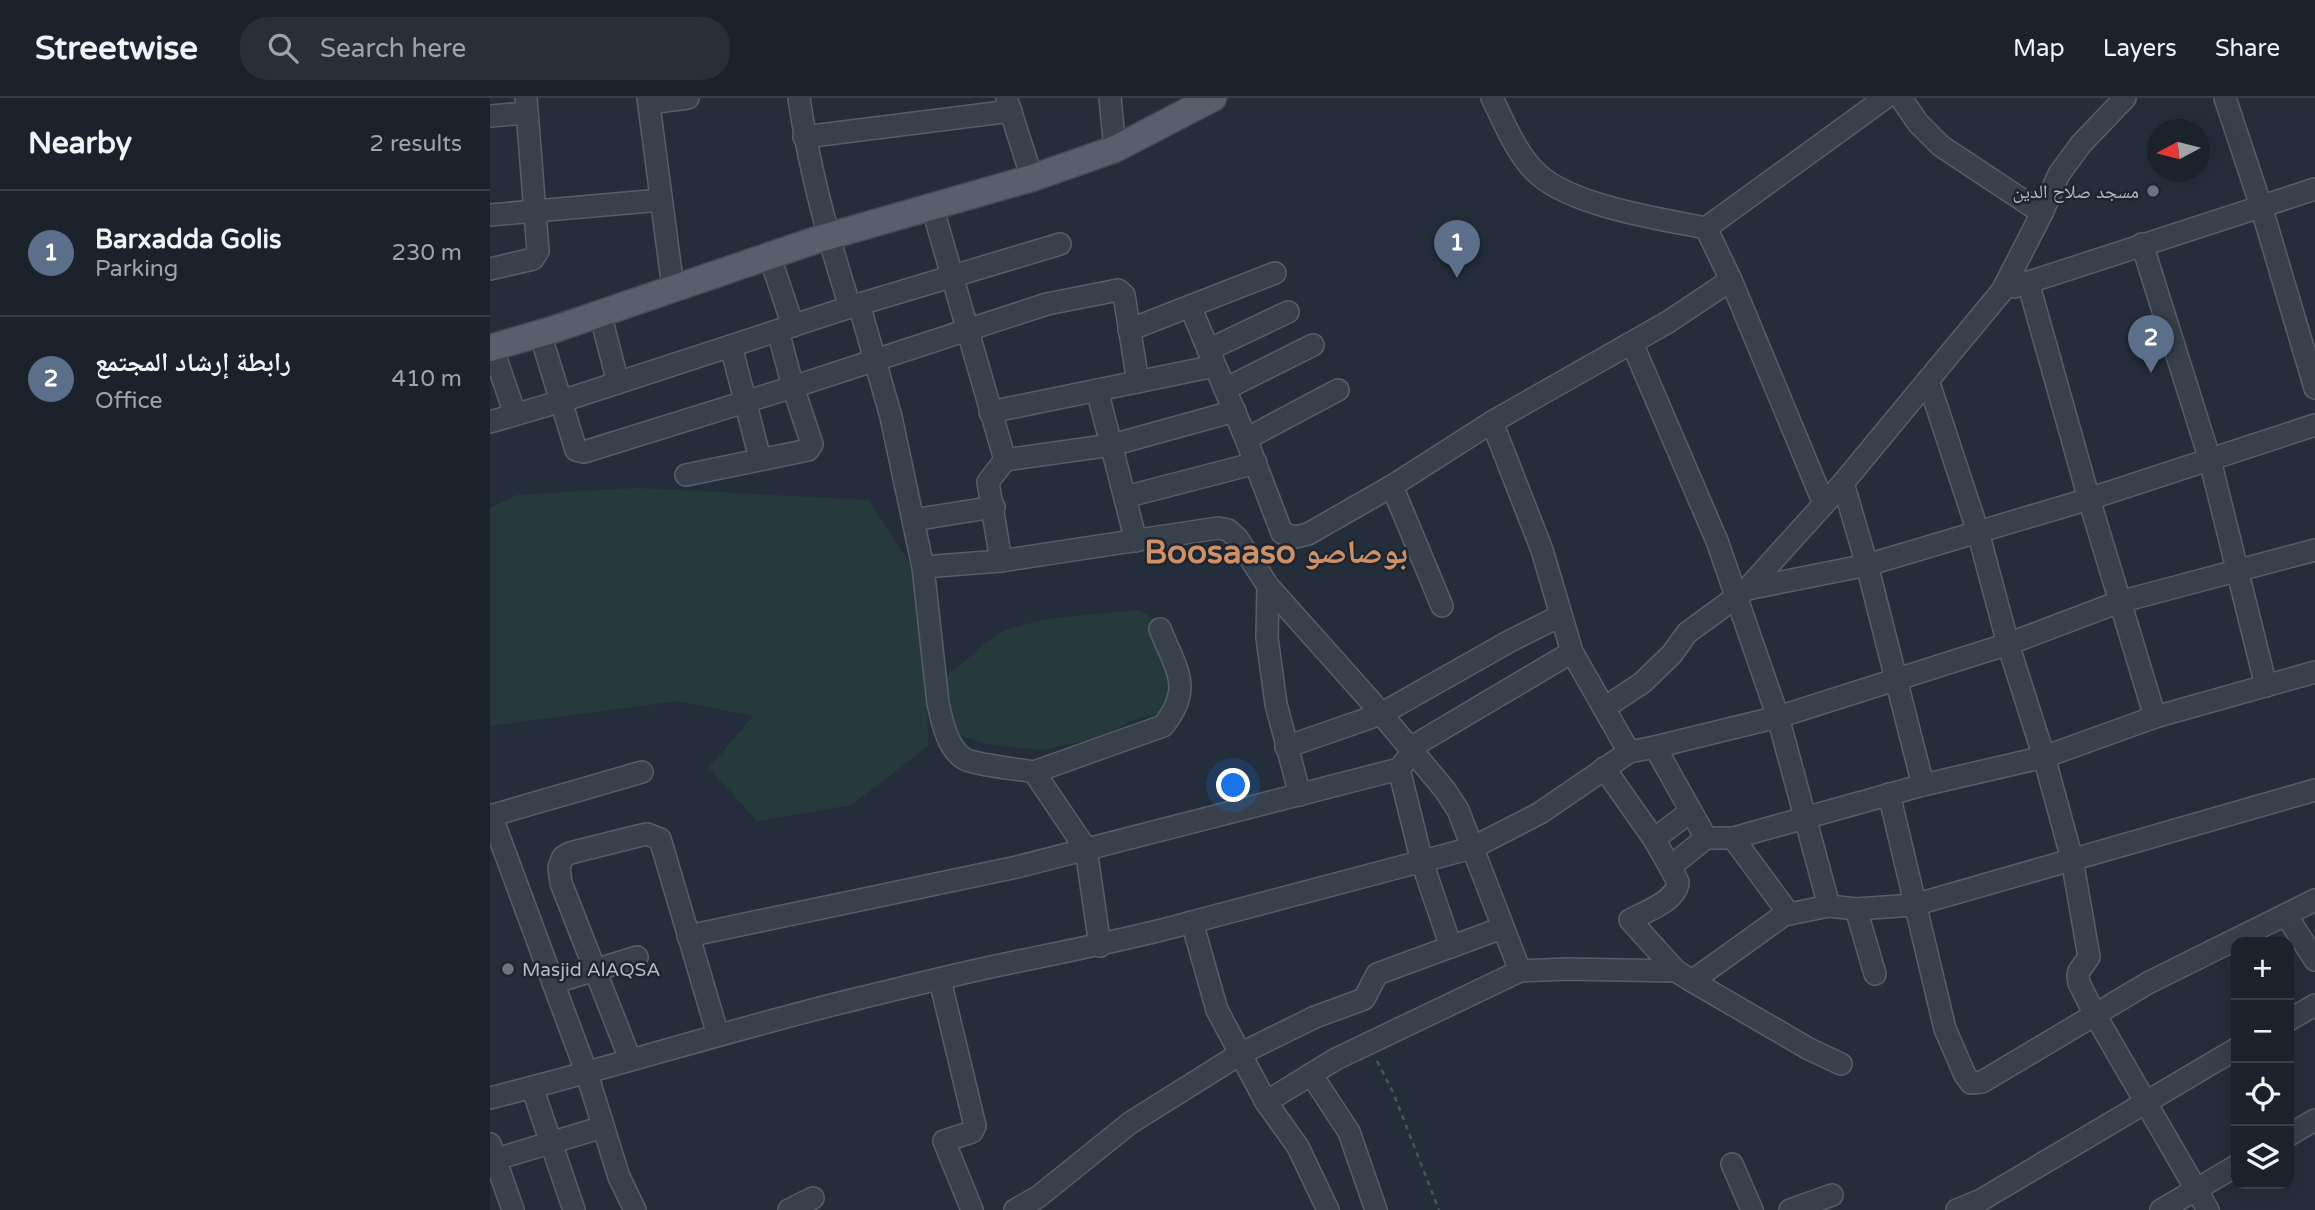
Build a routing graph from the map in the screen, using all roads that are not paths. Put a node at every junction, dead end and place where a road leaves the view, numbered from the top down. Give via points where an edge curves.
1 (688, 98) edge
2 (799, 98) edge
3 (1110, 98) edge
4 (1213, 98) edge
5 (1492, 98) edge
6 (1885, 98) edge
7 (1900, 98) edge
8 (2125, 98) edge
9 (2225, 98) edge
10 (648, 100) edge
11 (526, 105) edge
12 (1009, 105) edge
13 (490, 116) edge
14 (804, 137) junction
15 (1115, 149) junction
16 (1032, 178) junction
17 (2315, 188) edge
18 (661, 200) junction
19 (932, 206) junction
20 (2261, 206) junction
21 (535, 211) junction
22 (2042, 213) junction
23 (490, 215) edge
24 (1706, 228) junction
25 (828, 237) junction
26 (1060, 244) dead end
27 (2142, 244) junction
28 (770, 257) junction
29 (490, 269) edge
30 (1275, 273) dead end
31 (952, 276) junction
32 (1731, 279) junction
33 (2028, 282) junction
34 (673, 288) junction
35 (2002, 291) junction
36 (854, 305) junction
37 (1189, 306) junction
38 (1288, 312) dead end
39 (600, 313) junction
40 (786, 328) junction
41 (1129, 330) junction
42 (967, 331) junction
43 (540, 333) junction
44 (1632, 343) junction
45 (1313, 345) dead end
46 (731, 346) junction
47 (491, 347) edge
48 (1212, 358) junction
49 (874, 361) junction
50 (1928, 380) junction
51 (1138, 382) junction
52 (618, 383) junction
53 (793, 387) junction
54 (2315, 388) edge
55 (1097, 390) junction
56 (1225, 390) junction
57 (1338, 390) dead end
58 (562, 401) junction
59 (745, 402) junction
60 (1235, 411) junction
61 (990, 412) junction
62 (515, 414) junction
63 (490, 422) edge
64 (1492, 422) junction
65 (2315, 425) edge
66 (1246, 439) junction
67 (1112, 445) junction
68 (760, 459) junction
69 (1005, 460) junction
70 (2210, 460) junction
71 (1256, 463) junction
72 (686, 475) dead end
73 (1843, 483) junction
74 (1392, 486) junction
75 (1125, 497) junction
76 (2089, 499) junction
77 (1824, 504) junction
78 (994, 507) junction
79 (913, 520) junction
80 (1978, 532) junction
81 (1136, 541) junction
82 (2315, 550) edge
83 (1001, 561) junction
84 (1867, 565) junction
85 (923, 567) junction
86 (2239, 572) junction
87 (1268, 586) junction
88 (1741, 593) junction
89 (2119, 602) junction
90 (1442, 606) dead end
91 (1560, 616) junction
92 (1160, 629) dead end
93 (2008, 644) junction
94 (1572, 652) junction
95 (2315, 672) edge
96 (1897, 680) junction
97 (2266, 686) junction
98 (1604, 708) junction
99 (1381, 714) junction
100 (1778, 717) junction
101 (2155, 717) junction
102 (1286, 747) junction
103 (1655, 747) junction
104 (1629, 752) junction
105 (1407, 756) junction
106 (2044, 757) junction
107 (1604, 768) junction
108 (642, 772) dead end
109 (1034, 772) junction
110 (1923, 785) junction
111 (2315, 790) edge
112 (1888, 794) junction
113 (1300, 795) junction
114 (1690, 812) junction
115 (490, 816) edge
116 (1805, 818) junction
117 (1706, 838) junction
118 (1733, 838) junction
119 (1654, 839) junction
120 (1472, 848) junction
121 (1086, 849) junction
122 (2072, 859) junction
123 (1422, 862) junction
124 (1670, 867) junction
125 (2315, 900) edge
126 (1913, 905) junction
127 (1829, 906) junction
128 (1856, 909) junction
129 (1789, 914) junction
130 (2287, 915) junction
131 (1192, 922) junction
132 (1502, 928) junction
133 (688, 936) junction
134 (1100, 946) junction
135 (1451, 947) junction
136 (637, 957) dead end
137 (2315, 960) edge
138 (596, 970) junction
139 (1520, 971) junction
140 (1875, 974) dead end
141 (1684, 976) junction
142 (940, 979) junction
143 (553, 983) junction
144 (2315, 1005) edge
145 (2094, 1013) junction
146 (2294, 1017) edge
147 (718, 1035) junction
148 (2231, 1052) edge
149 (1240, 1054) junction
150 (630, 1059) junction
151 (1841, 1064) dead end
152 (587, 1074) junction
153 (1311, 1074) junction
154 (532, 1087) junction
155 (490, 1098) edge
156 (1266, 1102) junction
157 (2146, 1102) junction
158 (2315, 1120) edge
159 (603, 1127) junction
160 (2294, 1132) edge
161 (552, 1141) junction
162 (492, 1155) edge
163 (1732, 1164) dead end
164 (2231, 1169) edge
165 (2196, 1189) junction
166 (1832, 1195) dead end
167 (813, 1198) dead end
168 (1041, 1204) edge
169 (513, 1210) edge
170 (574, 1210) edge
171 (635, 1210) edge
172 (789, 1210) edge
173 (972, 1210) edge
174 (1015, 1210) edge
175 (1328, 1210) edge
176 (1376, 1210) edge
177 (1752, 1210) edge
178 (1790, 1210) edge
179 (1957, 1210) edge
180 (2161, 1210) edge
181 (2208, 1210) edge

1 - 10 street
2 - 14 street
3 - 15 street
4 - 15 main road
5 - 24 street via 1537,174 1559,190 1625,211
6 - 24 street
7 - 22 street via 1941,146
8 - 22 street via 2074,153
9 - 20 street
10 - 18 street
11 - 13 street
11 - 21 street
12 - 14 street
12 - 16 street
14 - 25 street
15 - 16 main road
16 - 19 main road
17 - 20 street
18 - 21 street
18 - 34 street
19 - 25 main road
19 - 31 street
20 - 27 street
20 - 54 street
21 - 23 street
21 - 29 street via 538,251 533,259
22 - 35 street
24 - 32 street
25 - 28 main road
25 - 36 street
26 - 31 street
27 - 33 street
27 - 70 street
28 - 34 main road
28 - 40 street
30 - 37 street
31 - 36 street
31 - 42 street
32 - 44 street
32 - 77 street
33 - 35 street
33 - 76 street
34 - 39 main road
35 - 50 street
36 - 40 street
36 - 49 street
37 - 41 street
37 - 48 street
38 - 48 street
39 - 43 main road
39 - 52 street
40 - 46 street
40 - 53 street
41 - 42 street via 1124,295 1118,290 1047,304
41 - 51 street
42 - 49 street
42 - 61 street
43 - 47 main road
43 - 58 street
44 - 64 street
44 - 88 street
45 - 56 street
46 - 52 street
46 - 59 street
47 - 62 street
48 - 51 street
48 - 56 street
49 - 53 street
49 - 79 street
50 - 73 street
50 - 80 street
51 - 55 street
52 - 58 street
53 - 59 street
53 - 68 street via 813,444 808,450
55 - 61 street
55 - 67 street
56 - 60 street
57 - 66 street
58 - 59 street via 576,450 584,452
58 - 62 street
59 - 68 street
60 - 66 street
60 - 67 street
61 - 69 street
62 - 63 street
64 - 74 street
64 - 91 street via 1542,550
65 - 70 street
66 - 71 street
67 - 69 street
67 - 75 street
68 - 72 street
69 - 78 street via 988,482
70 - 76 street
70 - 86 street
71 - 74 street via 1282,533 1295,537
71 - 75 street
73 - 77 street
73 - 84 street
74 - 90 street
75 - 81 street
76 - 80 street
76 - 89 street
77 - 88 street
78 - 79 street
78 - 83 street
79 - 85 street
80 - 84 street
80 - 93 street
81 - 83 street
81 - 87 street via 1228,530
82 - 86 street
83 - 85 street
84 - 88 street
84 - 96 street
85 - 109 street via 939,703 953,747 964,759
86 - 89 street
86 - 97 street
87 - 99 street
87 - 102 street via 1267,638
88 - 98 street via 1687,634 1642,683
88 - 100 street
89 - 93 street
89 - 101 street
91 - 94 street
91 - 99 street
92 - 109 street via 1182,685 1175,711 1163,726
93 - 96 street
93 - 106 street
94 - 98 street
94 - 105 street
95 - 97 street
96 - 100 street
96 - 110 street
97 - 101 street
98 - 104 street
99 - 102 street
99 - 105 street
100 - 103 street
100 - 116 street
101 - 106 street
102 - 113 street
103 - 104 street
103 - 114 street
104 - 107 street
105 - 113 street
105 - 120 street via 1445,790
105 - 123 street
106 - 110 street
106 - 122 street
107 - 119 street
107 - 120 street via 1540,813
108 - 115 street
109 - 121 street
110 - 112 street
111 - 122 street
112 - 116 street
112 - 126 street
113 - 121 street
114 - 117 street
114 - 119 street
115 - 143 street
116 - 118 street
116 - 127 street
117 - 118 street
117 - 124 street
118 - 129 street
119 - 124 street
120 - 123 street
120 - 132 street
121 - 133 street via 967,879
121 - 134 street
122 - 126 street
122 - 145 street via 2089,951 2078,971 2079,983
123 - 131 street
123 - 135 street
124 - 141 street via 1678,888 1665,901 1630,920
125 - 130 street
126 - 128 street
126 - 145 street via 1945,1029 1971,1083 1982,1082
127 - 128 street
127 - 129 street
128 - 140 street
129 - 141 street
130 - 137 street
130 - 145 street
131 - 134 street
131 - 149 street via 1217,1010
132 - 135 street
132 - 139 street
133 - 138 street via 660,839 647,834 570,853 559,867 561,883
133 - 147 street
134 - 142 street
135 - 149 street via 1377,974 1364,999
136 - 138 street
138 - 143 street
138 - 150 street
139 - 141 street
139 - 153 street
141 - 151 street
142 - 147 street
142 - 173 street via 975,1126 972,1132 944,1141
143 - 152 street
144 - 146 street
145 - 157 street
147 - 150 street
148 - 157 street
149 - 156 street
149 - 168 street via 1130,1123
150 - 152 street
152 - 154 street
152 - 159 street
153 - 156 street
153 - 176 street via 1349,1132
154 - 155 street
154 - 161 street
156 - 175 street via 1298,1147
157 - 165 street
157 - 179 street
158 - 160 street
159 - 161 street
159 - 171 street
161 - 162 street
161 - 170 street
162 - 169 street
163 - 177 street
164 - 165 street
165 - 180 street
165 - 181 street
166 - 178 street
167 - 172 street
168 - 174 street

